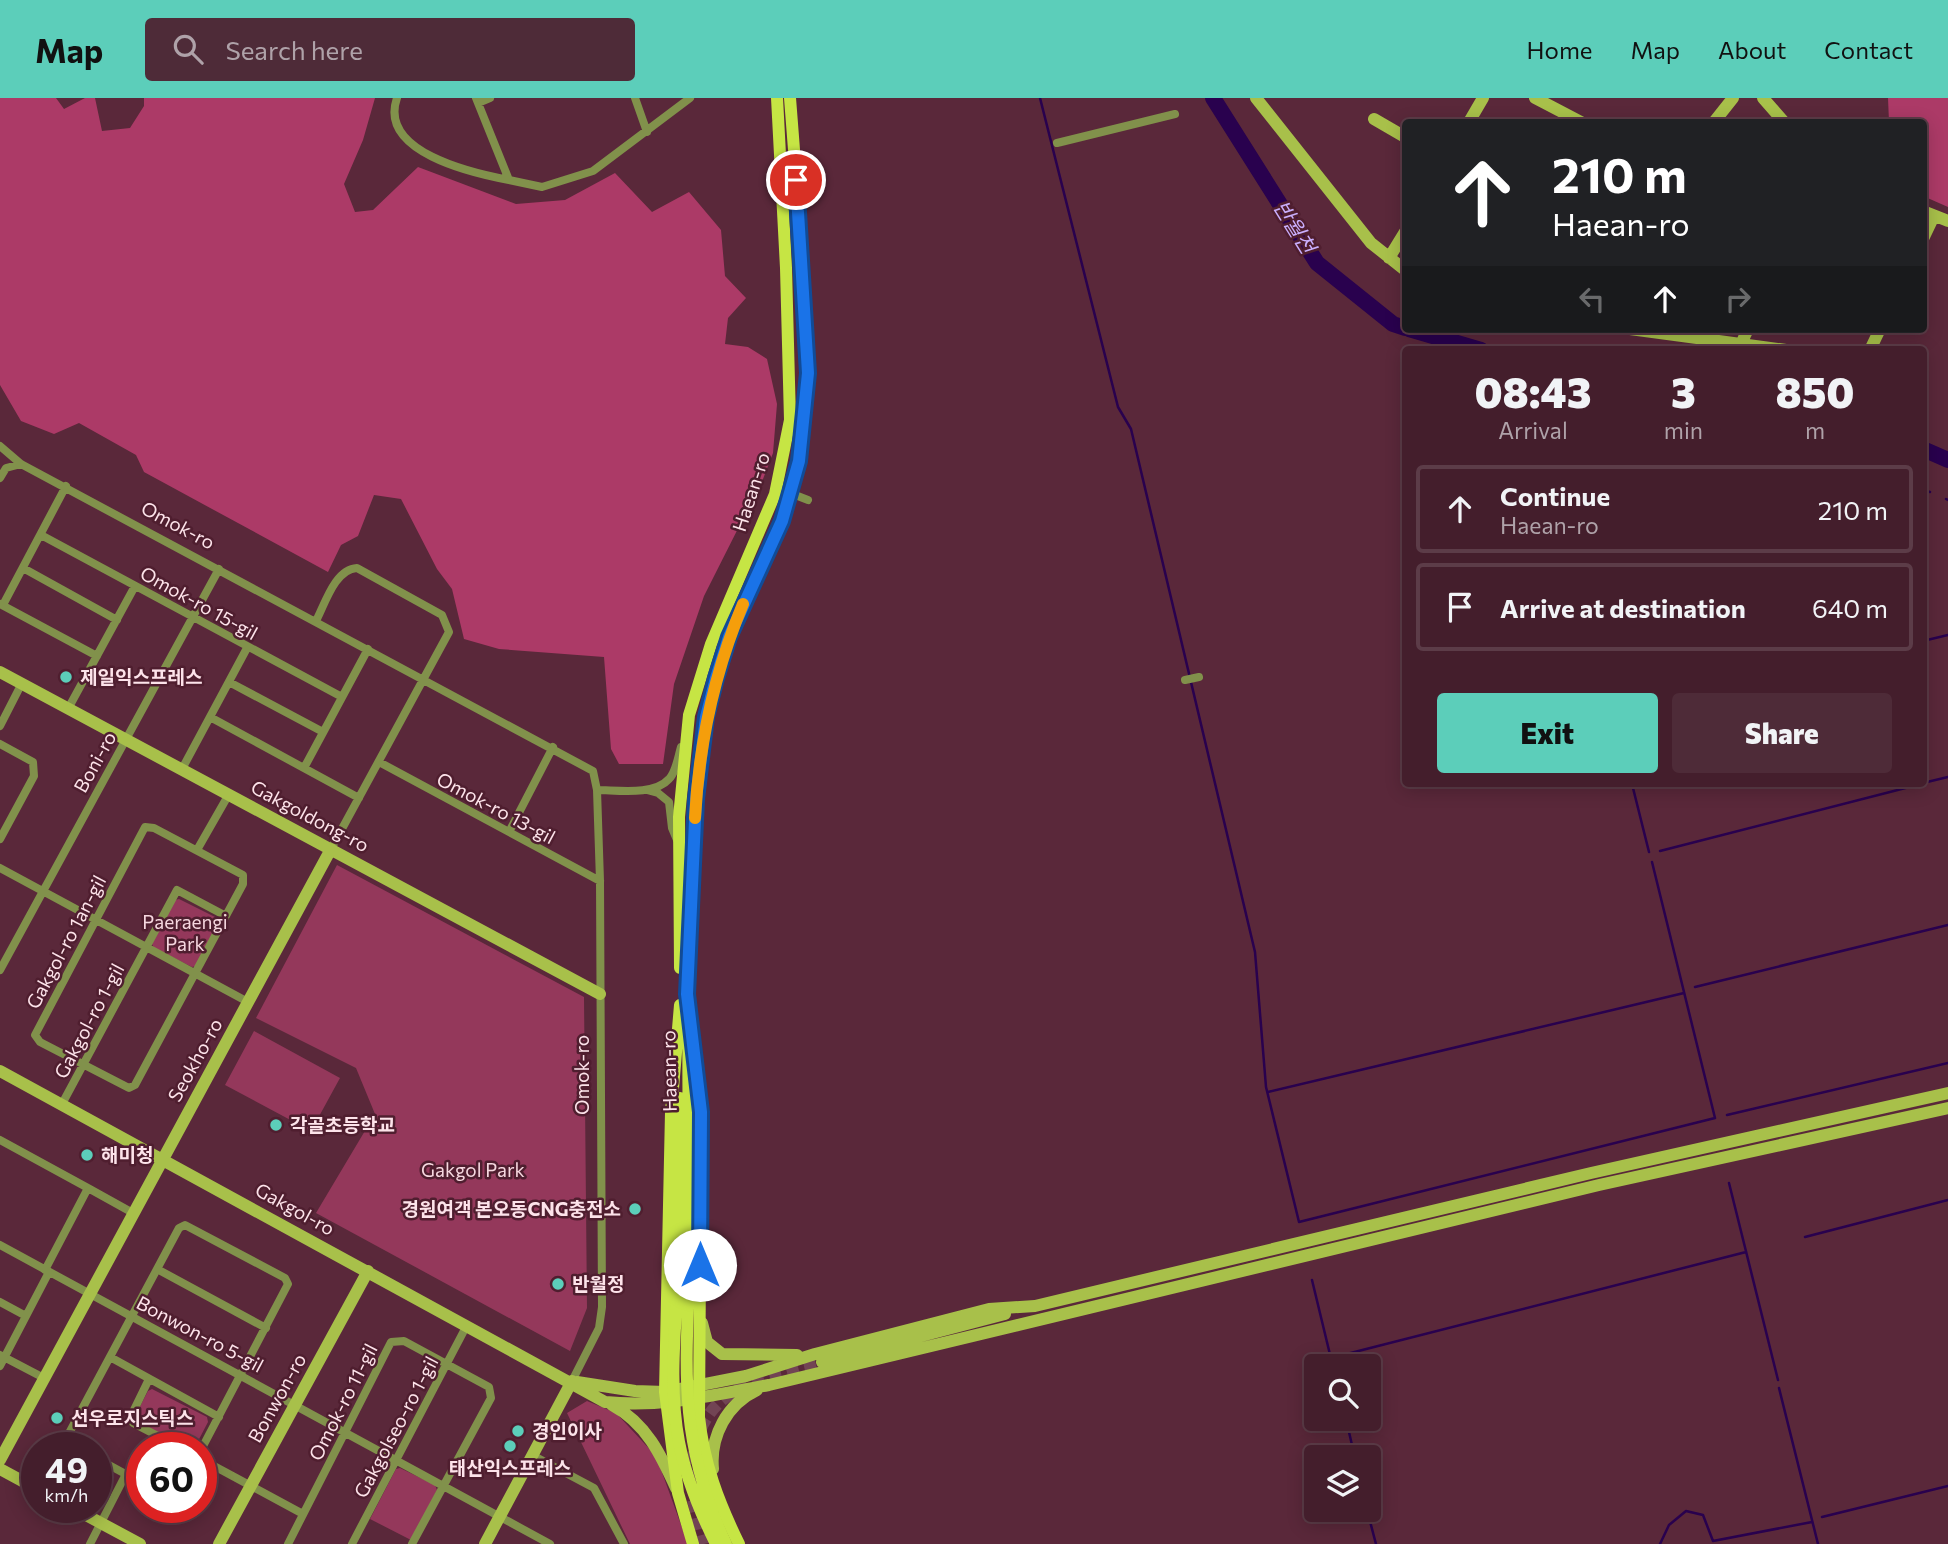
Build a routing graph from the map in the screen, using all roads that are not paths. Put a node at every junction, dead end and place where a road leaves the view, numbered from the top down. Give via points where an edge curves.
1 (397, 98) edge
2 (490, 98) edge
3 (635, 98) edge
4 (690, 98) edge
5 (777, 98) edge
6 (790, 98) edge
7 (1256, 98) edge
8 (1483, 98) edge
9 (1535, 98) edge
10 (1733, 98) edge
11 (1763, 98) edge
12 (477, 101) edge
13 (1175, 114) dead end
14 (1374, 119) dead end
15 (1471, 119) edge
16 (1575, 119) edge
17 (1716, 119) edge
18 (1781, 119) edge
19 (647, 132) junction
20 (1402, 135) edge
21 (1057, 143) dead end
22 (509, 180) junction
23 (1928, 214) edge
24 (1948, 221) edge
25 (1402, 237) edge
26 (1389, 258) junction
27 (1402, 268) edge
28 (1660, 333) edge
29 (1746, 333) edge
30 (1741, 344) junction
31 (1756, 346) edge
32 (0, 446) edge
33 (22, 464) junction
34 (0, 478) edge
35 (66, 486) junction
36 (790, 494) junction
37 (808, 500) dead end
38 (41, 535) junction
39 (23, 568) junction
40 (219, 569) junction
41 (135, 586) junction
42 (1, 604) edge
43 (192, 618) junction
44 (117, 620) junction
45 (316, 621) junction
46 (247, 648) junction
47 (368, 649) junction
48 (97, 656) junction
49 (0, 672) edge
50 (1199, 677) dead end
51 (424, 679) junction
52 (1185, 680) dead end
53 (229, 682) junction
54 (22, 683) junction
55 (342, 697) junction
56 (69, 707) junction
57 (210, 717) junction
58 (688, 724) junction
59 (0, 726) edge
60 (323, 732) junction
61 (126, 739) junction
62 (0, 744) edge
63 (553, 747) junction
64 (379, 762) junction
65 (304, 768) junction
66 (182, 769) junction
67 (597, 790) junction
68 (644, 790) junction
69 (229, 794) junction
70 (359, 798) junction
71 (509, 832) junction
72 (0, 839) edge
73 (680, 845) junction
74 (331, 849) junction
75 (197, 850) junction
76 (0, 868) edge
77 (600, 881) junction
78 (43, 891) junction
79 (226, 916) junction
80 (95, 920) junction
81 (146, 948) junction
82 (0, 970) edge
83 (195, 974) junction
84 (600, 995) junction
85 (684, 996) junction
86 (248, 1002) junction
87 (83, 1064) junction
88 (0, 1071) edge
89 (1948, 1093) edge
90 (62, 1104) junction
91 (1948, 1108) edge
92 (0, 1140) edge
93 (163, 1158) junction
94 (88, 1188) junction
95 (133, 1213) junction
96 (0, 1245) edge
97 (685, 1264) junction
98 (157, 1269) junction
99 (47, 1271) junction
100 (368, 1271) junction
101 (90, 1293) junction
102 (0, 1303) edge
103 (26, 1316) junction
104 (132, 1316) junction
105 (700, 1317) junction
106 (467, 1325) junction
107 (266, 1328) junction
108 (110, 1357) junction
109 (819, 1358) junction
110 (2, 1359) edge
111 (666, 1360) junction
112 (699, 1360) junction
113 (447, 1364) junction
114 (242, 1374) junction
115 (44, 1378) junction
116 (149, 1379) junction
117 (572, 1381) junction
118 (769, 1385) junction
119 (699, 1390) junction
120 (666, 1398) junction
121 (605, 1402) junction
122 (295, 1404) junction
123 (219, 1417) junction
124 (70, 1432) edge
125 (150, 1432) edge
126 (211, 1432) edge
127 (345, 1432) junction
128 (532, 1455) junction
129 (0, 1460) edge
130 (397, 1460) junction
131 (112, 1467) edge
132 (217, 1468) edge
133 (0, 1469) edge
134 (126, 1475) joint
135 (21, 1480) edge
136 (444, 1484) junction
137 (251, 1486) junction
138 (678, 1493) junction
139 (715, 1494) junction
140 (112, 1502) edge
141 (303, 1514) junction
142 (500, 1515) junction
143 (101, 1523) joint
144 (90, 1544) edge
145 (140, 1544) edge
146 (219, 1544) edge
147 (288, 1544) edge
148 (352, 1544) edge
149 (412, 1544) edge
150 (485, 1544) edge
151 (550, 1544) edge
152 (624, 1544) edge
153 (693, 1544) edge
154 (716, 1544) edge
155 (726, 1544) edge
156 (739, 1544) edge

1 - 22 street via 395,117 406,141 449,164
2 - 12 street
3 - 19 street
4 - 19 street
5 - 58 main road, Haean-ro via 789,420 775,494 711,644
6 - 36 main road, Haean-ro via 808,373 799,461
7 - 26 main road via 1348,217
8 - 15 main road
9 - 16 main road
10 - 17 main road
11 - 18 main road
12 - 22 street
13 - 21 street
14 - 20 main road
19 - 22 street via 593,171 542,187
23 - 24 main road
25 - 26 main road
26 - 27 main road
28 - 30 main road
29 - 30 main road
30 - 31 main road
32 - 33 street, Omok-ro
33 - 34 street via 6,468
33 - 35 street, Omok-ro
35 - 38 street
35 - 40 street, Omok-ro
36 - 37 street
36 - 85 main road, Haean-ro via 729,637 706,717 696,799
38 - 39 street
38 - 41 street, Omok-ro 15-gil
39 - 42 street
39 - 44 street
40 - 43 street, Boni-ro
40 - 45 street, Omok-ro
41 - 43 street, Omok-ro 15-gil
41 - 44 street
42 - 48 street
43 - 46 street, Omok-ro 15-gil
43 - 61 street, Boni-ro
44 - 48 street
45 - 47 street, Omok-ro
45 - 51 street via 340,575 357,568 442,615 449,632
46 - 53 street
46 - 55 street, Omok-ro 15-gil
47 - 51 street, Omok-ro
47 - 55 street
48 - 56 street
49 - 54 main road, Gakgoldong-ro
50 - 52 street
51 - 63 street, Omok-ro
51 - 64 street, Seokho-ro
53 - 57 street
53 - 60 street
54 - 56 main road, Gakgoldong-ro
54 - 59 street
55 - 60 street
56 - 61 main road, Gakgoldong-ro
57 - 65 street
57 - 66 street
58 - 68 street via 669,779
58 - 73 main road, Haean-ro
60 - 65 street
61 - 66 main road, Gakgoldong-ro
61 - 78 street, Boni-ro
62 - 72 street via 33,762 34,776
63 - 67 street, Omok-ro via 593,771
63 - 71 street
64 - 70 street, Seokho-ro
64 - 71 street, Omok-ro 13-gil
65 - 70 street
66 - 69 main road, Gakgoldong-ro
67 - 68 street
67 - 77 street, Omok-ro
68 - 73 street via 669,802 672,828
69 - 74 main road, Gakgoldong-ro
69 - 75 street
70 - 74 street, Seokho-ro
71 - 77 street, Omok-ro 13-gil
73 - 85 main road, Haean-ro
74 - 84 main road, Gakgoldong-ro
74 - 86 main road, Seokho-ro
75 - 79 street, Gakgol-ro 1an-gil via 243,875
75 - 80 street, Gakgol-ro 1an-gil via 145,827
76 - 78 street
77 - 84 street, Omok-ro
78 - 80 street
78 - 82 street, Boni-ro
79 - 81 street, Gakgol-ro 1-gil via 177,890
79 - 83 street, Gakgol-ro 1an-gil
80 - 81 street
80 - 87 street, Gakgol-ro 1an-gil via 35,1035
81 - 83 street
81 - 87 street, Gakgol-ro 1-gil
83 - 86 street
83 - 87 street, Gakgol-ro 1an-gil via 135,1085 129,1088
84 - 117 street, Omok-ro via 602,1307 599,1328
85 - 97 main road, Haean-ro
85 - 105 main road via 701,1112
85 - 111 main road via 671,1112
86 - 93 main road, Seokho-ro
87 - 90 street, Gakgol-ro 1-gil
88 - 90 main road, Gakgol-ro
89 - 109 main road via 1591,1172 1035,1306 989,1309
90 - 93 main road, Gakgol-ro
91 - 118 main road via 1599,1185
92 - 94 street
93 - 95 main road, Seokho-ro
93 - 100 main road, Gakgol-ro
94 - 95 street
94 - 99 street
95 - 101 main road, Seokho-ro
96 - 99 street, Bonwon-ro 5-gil
97 - 154 main road, bridge via 675,1367 679,1442 689,1480
97 - 155 main road, bridge via 687,1413 703,1490
98 - 104 street
98 - 107 street
98 - 107 street via 178,1228 185,1225 285,1278 288,1284
99 - 101 street, Bonwon-ro 5-gil
99 - 103 street
100 - 106 main road, Gakgol-ro
100 - 122 main road, Bonwon-ro
101 - 104 street, Bonwon-ro 5-gil
101 - 115 main road, Seokho-ro
102 - 103 street
103 - 110 street
104 - 108 street
104 - 114 street, Bonwon-ro 5-gil
105 - 109 main road via 707,1342 722,1354
105 - 112 main road
106 - 113 street, Gakgolseo-ro 1-gil
106 - 117 main road, Gakgol-ro
107 - 114 street
108 - 116 street
108 - 124 street
109 - 119 main road
110 - 115 street
111 - 112 main road via 671,1375 680,1381 692,1375
111 - 120 main road
112 - 119 main road
113 - 127 street, Omok-ro 11-gil via 404,1340 391,1342
113 - 130 street, Gakgolseo-ro 1-gil
113 - 136 street, Omok-ro 11-gil via 489,1387 491,1398
114 - 122 street, Bonwon-ro 5-gil
114 - 123 street
115 - 129 main road, Seokho-ro
116 - 123 street
116 - 125 street via 132,1413 133,1423
117 - 120 main road, Gakgol-ro
117 - 121 main road, Gakgol-ro
117 - 128 main road, Omok-ro
118 - 119 main road
118 - 139 main road via 738,1400 726,1416 711,1455
119 - 120 main road
119 - 139 main road via 703,1454
120 - 121 main road
120 - 138 main road
121 - 138 main road, Gakgol-ro via 631,1419 657,1446
122 - 127 street, Bonwon-ro 5-gil
122 - 137 main road, Bonwon-ro
123 - 126 street
127 - 130 street, Bonwon-ro 5-gil
127 - 141 street, Omok-ro 11-gil
128 - 142 main road, Omok-ro
128 - 152 street via 594,1488
130 - 136 street, Bonwon-ro 5-gil
130 - 148 street, Gakgolseo-ro 1-gil
131 - 134 street
132 - 137 street
133 - 135 main road
134 - 140 street
136 - 142 street, Bonwon-ro 5-gil
136 - 149 street, Omok-ro 11-gil
137 - 141 street
137 - 146 main road, Bonwon-ro
138 - 153 main road
139 - 156 main road
141 - 147 street, Omok-ro 11-gil
142 - 150 main road, Omok-ro
142 - 151 street, Bonwon-ro 5-gil
143 - 144 street
143 - 145 main road

